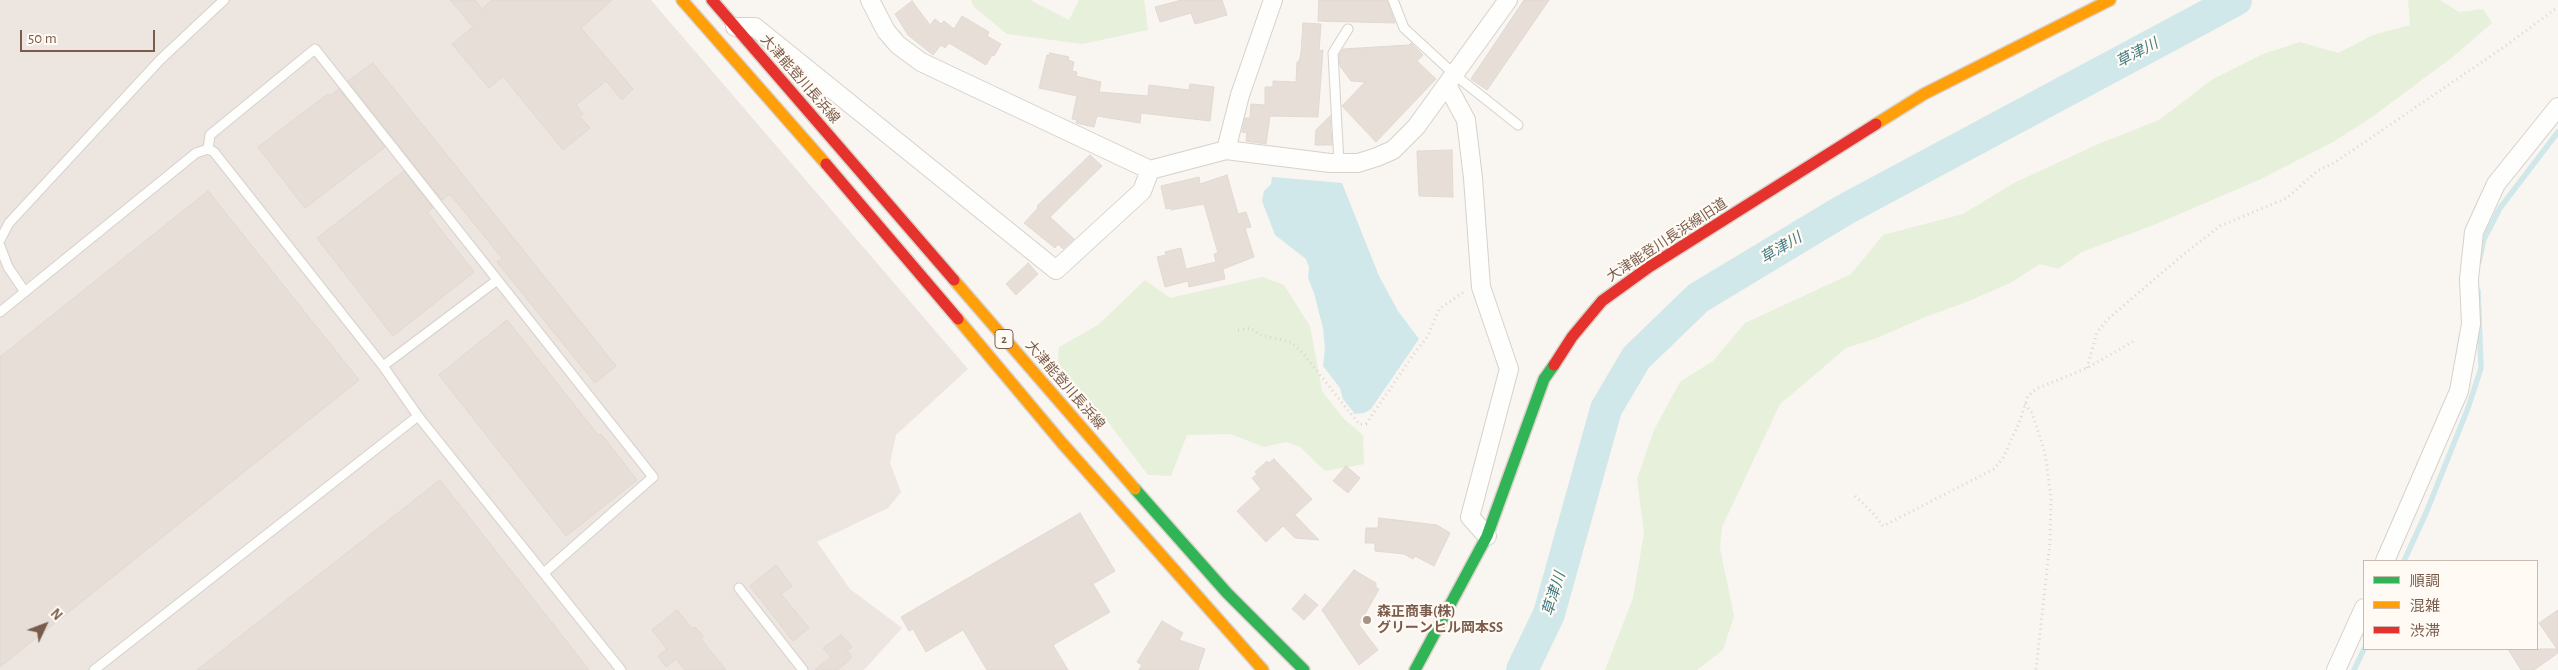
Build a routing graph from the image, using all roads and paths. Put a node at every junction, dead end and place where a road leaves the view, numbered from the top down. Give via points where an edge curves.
1 (224, 0) edge
2 (682, 0) edge
3 (712, 0) edge
4 (870, 0) edge
5 (1273, 0) edge
6 (1393, 0) edge
7 (1508, 0) edge
8 (2110, 0) edge
9 (2558, 8) edge
10 (735, 27) junction
11 (1348, 29) dead end
12 (1451, 80) junction
13 (2558, 107) edge
14 (1518, 125) dead end
15 (208, 149) junction
16 (1226, 150) junction
17 (1339, 163) junction
18 (1150, 170) junction
19 (0, 240) edge
20 (0, 246) edge
21 (1480, 280) junction
22 (496, 281) junction
23 (25, 292) junction
24 (0, 312) edge
25 (1238, 330) dead end
26 (2134, 341) dead end
27 (383, 366) junction
28 (2087, 368) junction
29 (2025, 403) junction
30 (418, 416) junction
31 (1855, 496) dead end
32 (1487, 536) junction
33 (2385, 560) edge
34 (545, 572) junction
35 (739, 588) dead end
36 (2363, 610) edge
37 (94, 670) edge
38 (621, 670) edge
39 (803, 670) edge
40 (1263, 670) edge
41 (1304, 670) edge
42 (1415, 670) edge
43 (2036, 670) edge
44 (2336, 670) edge

1 - 19 lane via 160,60 9,223
2 - 40 main road, 2 via 822,159 1068,450
3 - 10 main road, 大津能登川長浜線 / 2
4 - 18 street via 886,31 898,45 922,62
5 - 16 street via 1240,96
6 - 12 lane via 1404,28
7 - 12 street
8 - 32 main road, 大津能登川長浜線旧道 via 1924,94 1649,267 1602,302 1572,337 1544,380
9 - 28 path via 2334,162 2316,171 2287,198 2257,209 2213,232 2108,319 2097,332
10 - 18 street via 755,27 1056,270 1142,191
10 - 41 main road, 大津能登川長浜線 / 2 via 1190,552
11 - 17 lane via 1333,53
12 - 14 lane
12 - 17 street via 1416,127 1393,150 1358,163
12 - 21 street via 1466,120
13 - 33 street via 2496,184 2474,232 2468,279 2471,324 2459,391
15 - 22 lane via 210,135 314,49
15 - 23 lane via 196,152
15 - 27 lane via 214,152
16 - 17 street
16 - 18 street
20 - 23 lane via 8,267
21 - 25 path via 1438,309 1428,336 1366,424 1359,424 1353,418 1291,342 1260,336 1251,328
21 - 32 street via 1508,369 1470,517
22 - 27 lane
22 - 34 lane via 653,477
23 - 24 lane
26 - 28 path
27 - 30 lane
28 - 29 path via 2036,389
29 - 31 path via 2003,458 1994,469 1883,526
29 - 43 path via 2032,413 2045,453 2052,497
30 - 34 lane
30 - 37 lane
32 - 42 main road, 大津能登川長浜線旧道
34 - 38 lane
35 - 39 lane
36 - 44 street

